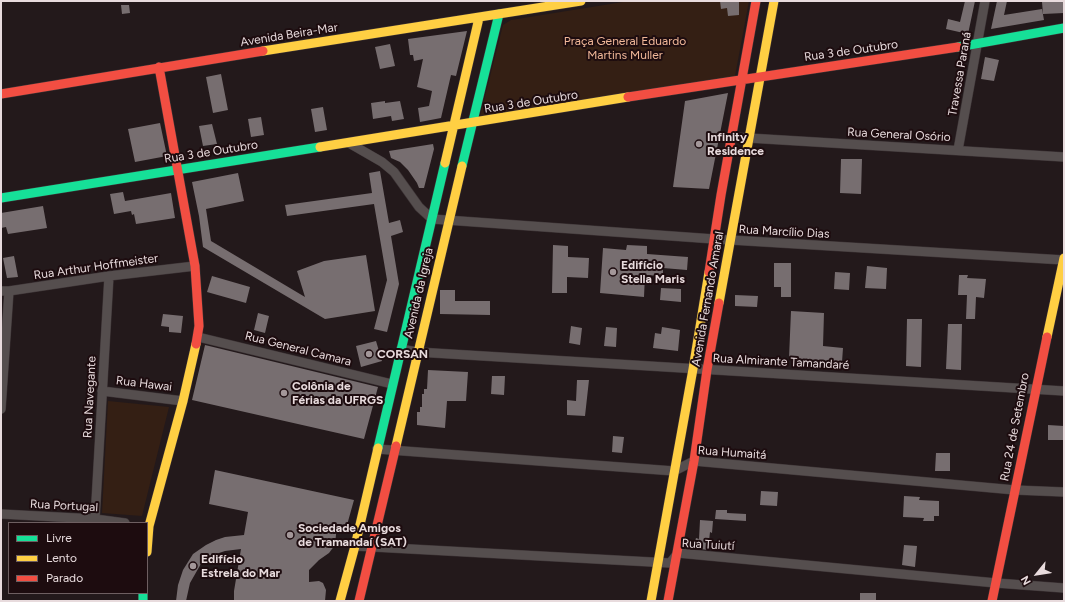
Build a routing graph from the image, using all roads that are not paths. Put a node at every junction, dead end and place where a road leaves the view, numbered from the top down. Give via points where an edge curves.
1 (581, 1) edge
2 (756, 1) edge
3 (774, 1) edge
4 (985, 1) edge
5 (499, 14) junction
6 (479, 18) junction
7 (1064, 28) edge
8 (977, 44) junction
9 (160, 67) junction
10 (759, 77) junction
11 (741, 79) junction
12 (1, 94) edge
13 (472, 123) junction
14 (453, 126) junction
15 (732, 137) junction
16 (749, 138) junction
17 (349, 143) junction
18 (958, 150) junction
19 (1064, 157) edge
20 (177, 169) junction
21 (740, 188) junction
22 (721, 195) junction
23 (1, 198) edge
24 (432, 219) junction
25 (448, 221) junction
26 (714, 239) junction
27 (731, 240) junction
28 (1064, 259) edge
29 (195, 266) junction
30 (109, 276) junction
31 (5, 291) edge
32 (198, 337) junction
33 (401, 349) junction
34 (417, 352) junction
35 (693, 369) junction
36 (707, 370) junction
37 (392, 384) junction
38 (1035, 389) junction
39 (102, 391) junction
40 (1064, 391) edge
41 (183, 401) junction
42 (1, 409) edge
43 (377, 450) junction
44 (394, 451) junction
45 (694, 461) junction
46 (674, 471) junction
47 (1015, 490) junction
48 (1064, 492) edge
49 (1, 514) edge
50 (95, 519) junction
51 (118, 522) edge
52 (148, 526) edge
53 (355, 546) junction
54 (373, 548) junction
55 (678, 553) junction
56 (657, 562) junction
57 (996, 583) junction
58 (1064, 588) edge
59 (340, 601) edge
60 (359, 601) edge
61 (651, 601) edge
62 (668, 601) edge
63 (992, 601) edge

1 - 5 street, Avenida Beira-Mar
2 - 11 street, Avenida Fernando Amaral
3 - 10 street, Avenida Fernando Amaral
4 - 8 street, Travessa Paraná
5 - 6 street, Avenida Beira-Mar
5 - 13 street, Avenida da Igreja
6 - 9 street, Avenida Beira-Mar
6 - 14 street, Avenida da Igreja
7 - 8 street, Rua 3 de Outubro
8 - 10 street, Rua 3 de Outubro
8 - 18 street, Travessa Paraná
9 - 12 street, Avenida Beira-Mar
9 - 20 street
10 - 11 street, Rua 3 de Outubro
10 - 16 street, Avenida Fernando Amaral
11 - 13 street, Rua 3 de Outubro
11 - 15 street, Avenida Fernando Amaral
13 - 14 street, Rua 3 de Outubro
13 - 25 street, Avenida da Igreja
14 - 17 street, Rua 3 de Outubro
14 - 24 street, Avenida da Igreja
15 - 16 street, Rua General Osório
15 - 22 street, Avenida Fernando Amaral
16 - 18 street, Rua General Osório
16 - 21 street, Avenida Fernando Amaral
17 - 20 street, Rua 3 de Outubro
17 - 24 street via 394,172 419,207
18 - 19 street, Rua General Osório
20 - 23 street, Rua 3 de Outubro
20 - 29 street
21 - 22 street
21 - 27 street, Avenida Fernando Amaral
22 - 26 street, Avenida Fernando Amaral
24 - 25 street, Rua Marcílio Dias
24 - 33 street, Avenida da Igreja
25 - 26 street, Rua Marcílio Dias
25 - 34 street, Avenida da Igreja
26 - 27 street, Rua Marcílio Dias
26 - 35 street, Avenida Fernando Amaral
27 - 28 street, Rua Marcílio Dias
27 - 36 street, Avenida Fernando Amaral
28 - 38 street, Rua 24 de Setembro
29 - 30 street, Rua Arthur Hoffmeister
29 - 32 street
30 - 31 street, Rua Arthur Hoffmeister
30 - 39 street, Rua Navegante
31 - 42 street
32 - 37 street, Rua General Camara
32 - 41 street
33 - 34 street, Rua Almirante Tamandaré
33 - 37 street, Avenida da Igreja
34 - 35 street, Rua Almirante Tamandaré
34 - 44 street, Avenida da Igreja
35 - 36 street, Rua Almirante Tamandaré
35 - 46 street, Avenida Fernando Amaral
36 - 38 street, Rua Almirante Tamandaré
36 - 45 street, Avenida Fernando Amaral
37 - 43 street, Avenida da Igreja
38 - 40 street, Rua Almirante Tamandaré
38 - 47 street, Rua 24 de Setembro
39 - 41 street, Rua Hawai
39 - 50 street, Rua Navegante
41 - 52 street
43 - 44 street
43 - 53 street, Avenida da Igreja
44 - 46 street
44 - 54 street, Avenida da Igreja
45 - 46 street, Rua Humaitá
45 - 47 street, Rua Humaitá
45 - 55 street, Avenida Fernando Amaral
46 - 56 street, Avenida Fernando Amaral
47 - 48 street, Rua Humaitá
47 - 57 street, Rua 24 de Setembro
49 - 50 street, Rua Portugal
50 - 51 street, Rua Portugal
53 - 54 street, Rua Tuiutí
53 - 59 street, Avenida da Igreja
54 - 56 street, Rua Tuiutí
54 - 60 street, Avenida da Igreja
55 - 56 street, Rua Tuiutí via 670,563
55 - 57 street, Rua Tuiutí
55 - 62 street, Avenida Fernando Amaral
56 - 61 street, Avenida Fernando Amaral
57 - 58 street, Rua Tuiutí
57 - 63 street, Rua 24 de Setembro

